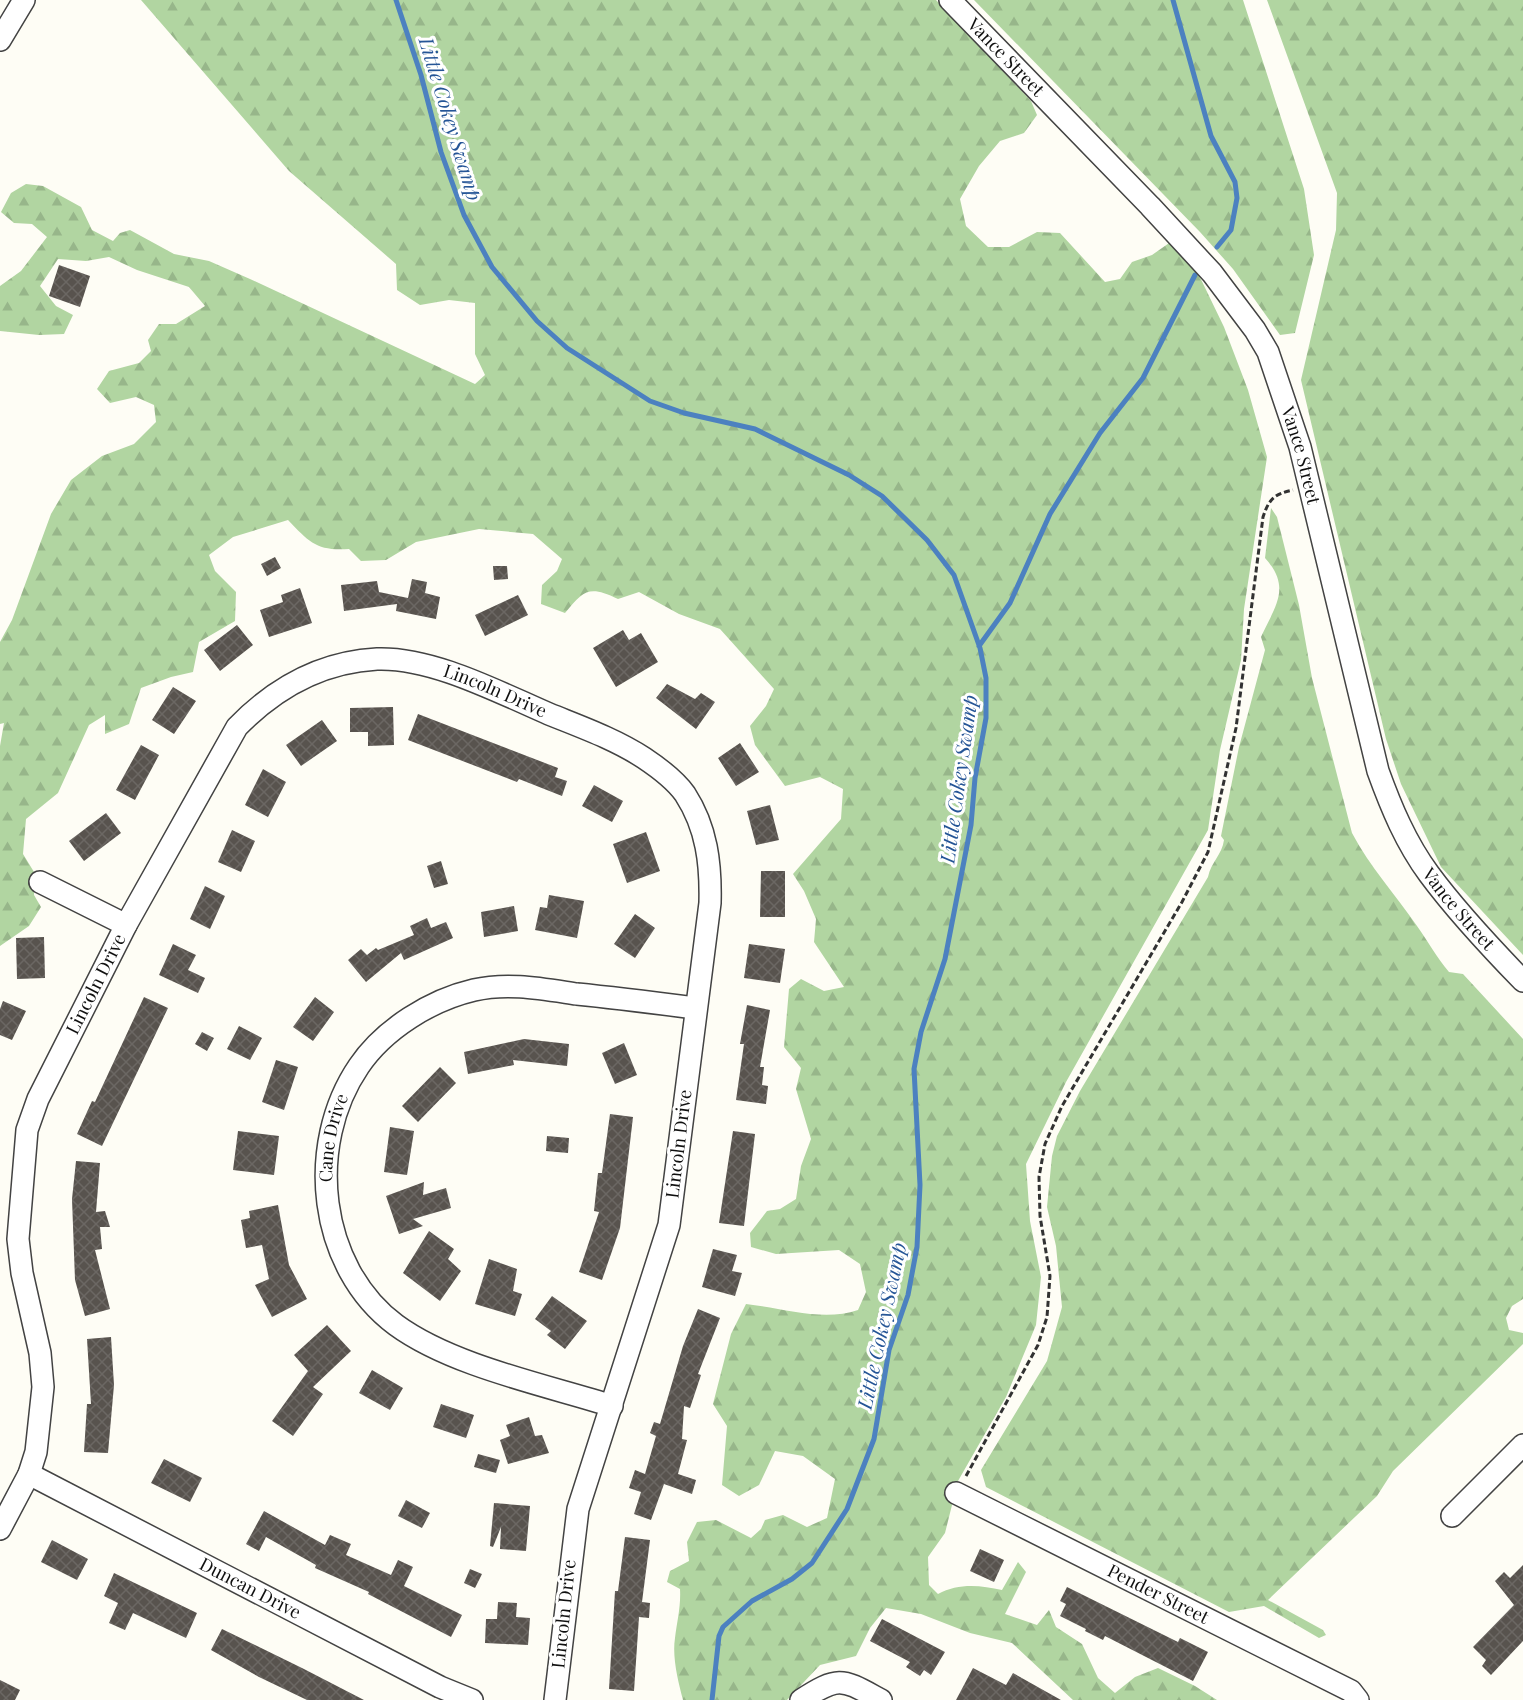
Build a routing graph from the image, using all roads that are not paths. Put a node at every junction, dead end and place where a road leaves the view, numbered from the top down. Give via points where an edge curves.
1 (24, 0) edge
2 (950, 0) edge
3 (0, 39) edge
4 (40, 882) dead end
5 (126, 925) junction
6 (1523, 981) edge
7 (695, 1008) junction
8 (612, 1406) junction
9 (1523, 1445) edge
10 (29, 1474) junction
11 (956, 1493) road end
12 (1452, 1516) dead end
13 (0, 1529) edge
14 (472, 1700) edge
15 (555, 1700) edge
16 (801, 1700) edge
17 (881, 1700) edge
18 (1358, 1700) edge

1 - 3 street
2 - 6 street, Vance Street via 1212,273 1242,312 1275,368 1300,447 1378,771 1391,807 1427,873
4 - 5 street
5 - 7 street, Lincoln Drive via 218,756 237,727 260,704 287,684 316,671 377,659 408,662 433,667 616,742 666,774 684,793 698,818 711,873
5 - 10 street, Lincoln Drive via 38,1099 27,1130 18,1239 40,1353 42,1387 36,1452
7 - 8 street, Lincoln Drive via 669,1225
7 - 8 street, Cane Drive via 505,986 444,998 414,1015 359,1066 342,1097 332,1131 326,1164 327,1201 335,1236 368,1298 396,1325 469,1362
8 - 15 street, Lincoln Drive via 576,1517
9 - 12 street
10 - 13 street, Lincoln Drive
10 - 14 street, Duncan Drive via 440,1688
11 - 18 street, Pender Street via 1351,1691
16 - 17 street via 838,1681

